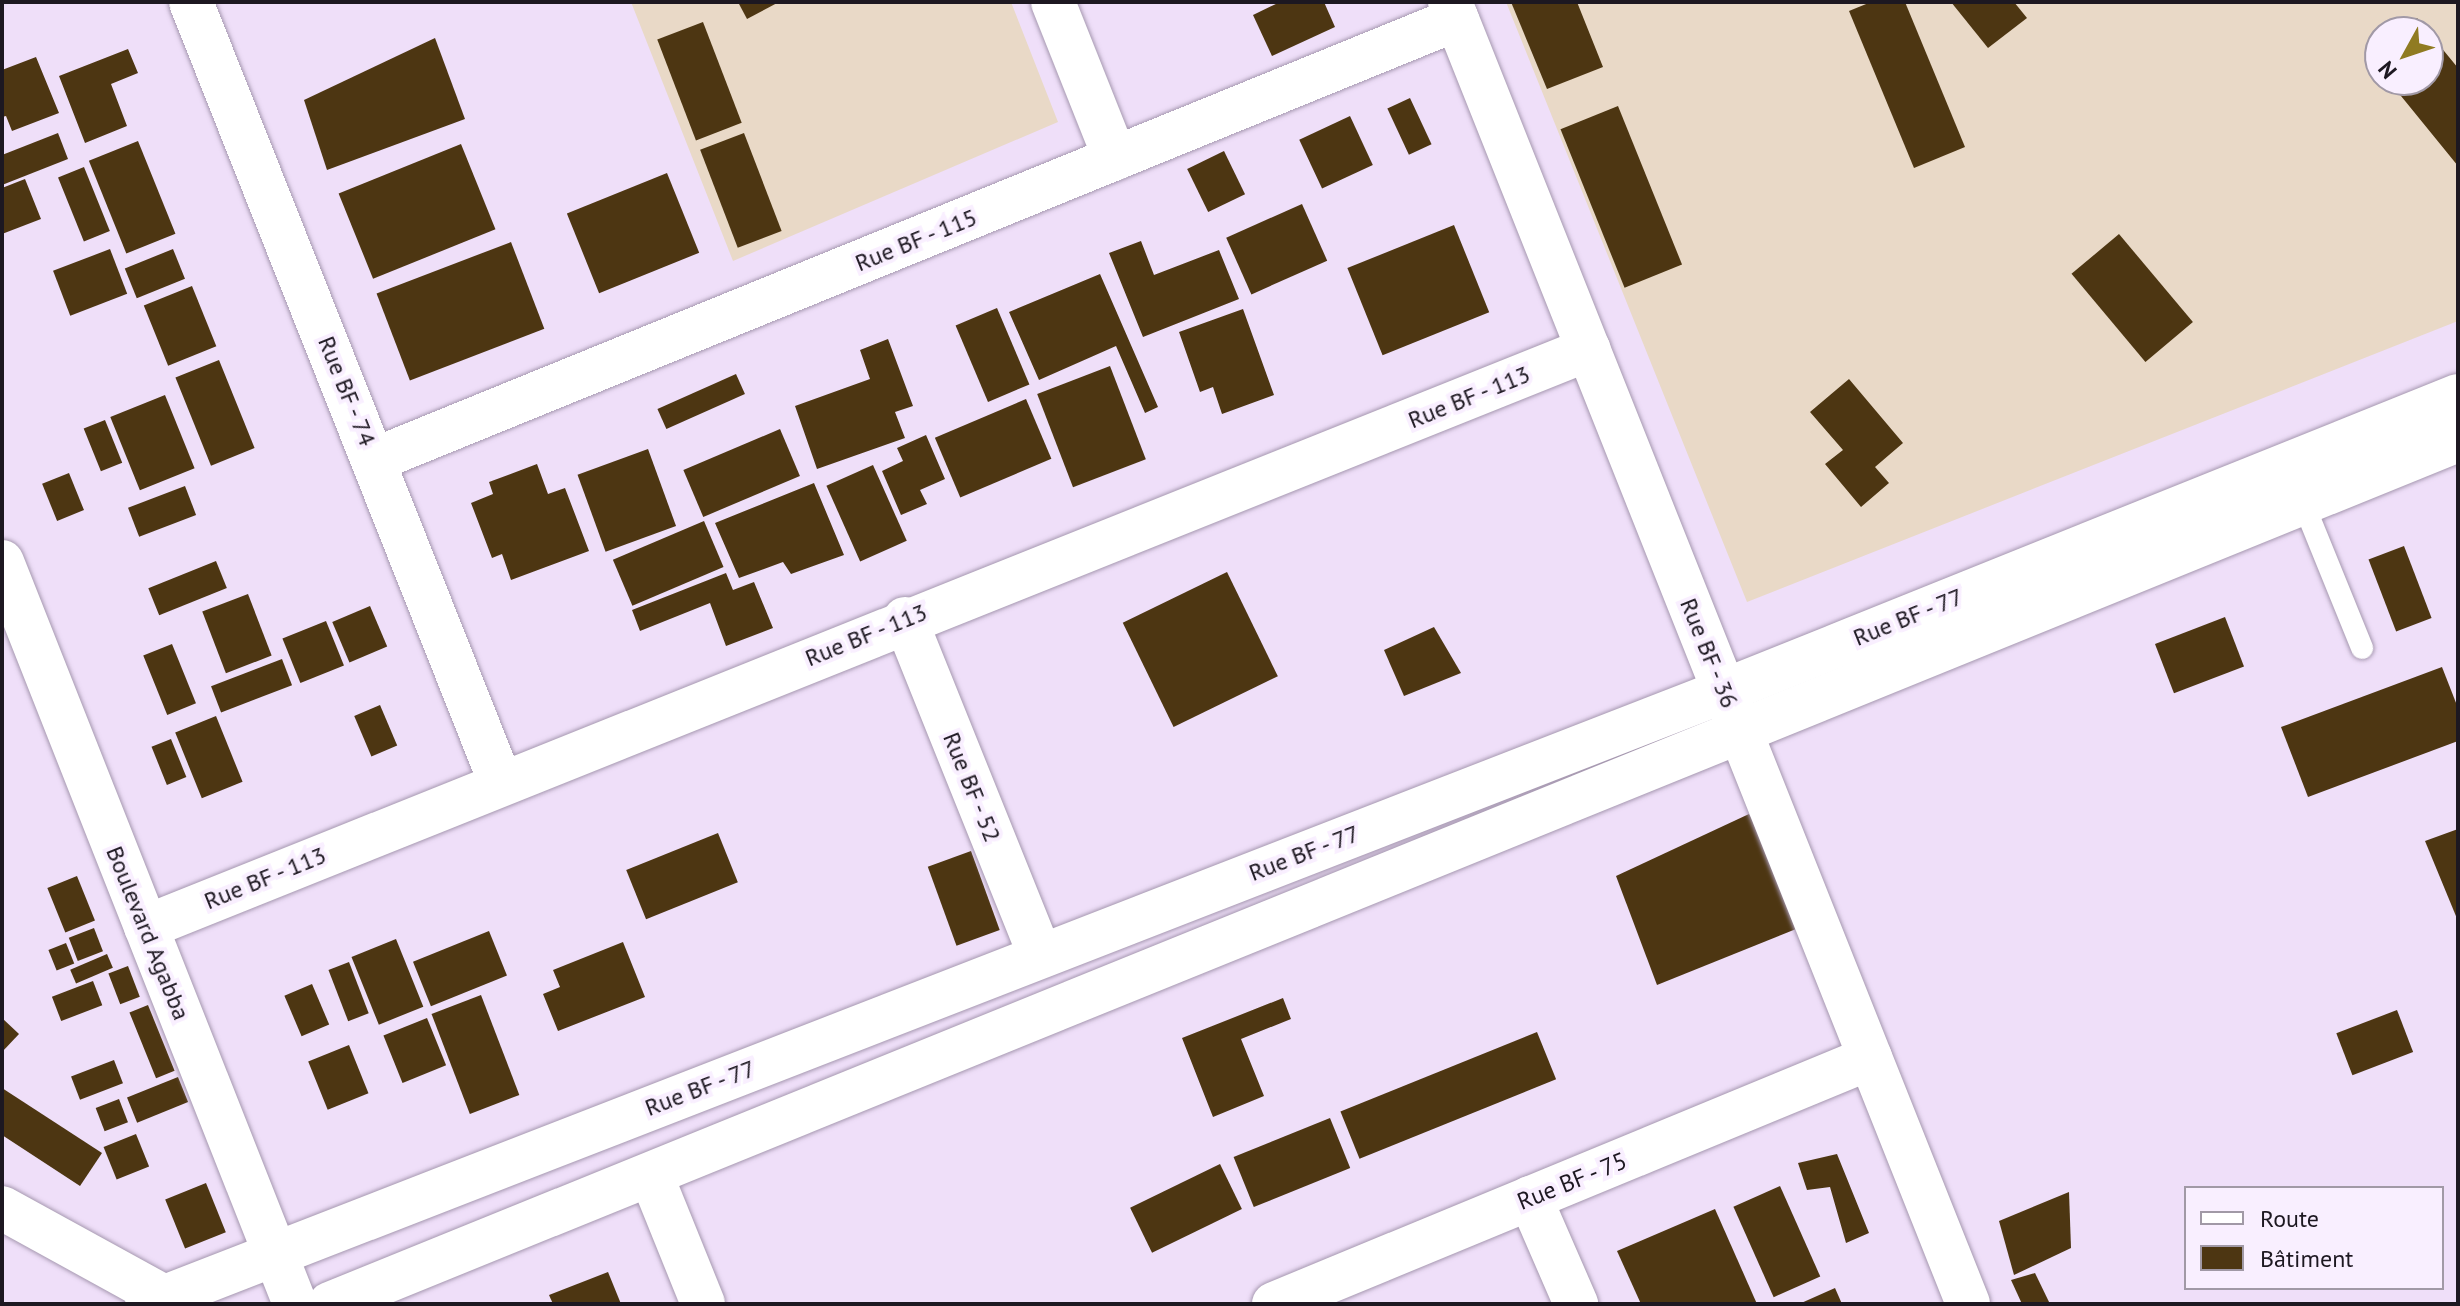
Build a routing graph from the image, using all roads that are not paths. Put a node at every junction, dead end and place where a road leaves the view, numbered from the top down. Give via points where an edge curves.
1 (191, 2) edge
2 (1053, 2) edge
3 (1453, 10) edge
4 (1115, 158) junction
5 (1589, 349) junction
6 (2458, 396) edge
7 (2458, 440) edge
8 (374, 460) junction
9 (2296, 484) junction
10 (5, 580) edge
11 (905, 619) junction
12 (2362, 648) dead end
13 (1724, 691) junction
14 (1742, 735) junction
15 (500, 781) junction
16 (146, 927) junction
17 (1040, 954) junction
18 (1870, 1058) junction
19 (651, 1175) junction
20 (1530, 1198) junction
21 (2, 1208) edge
22 (275, 1255) junction
23 (160, 1302) edge
24 (295, 1304) edge
25 (330, 1304) edge
26 (703, 1304) edge
27 (1274, 1304) edge
28 (1576, 1304) edge
29 (1968, 1304) edge

1 - 8 street, Rue BF - 74
2 - 4 street
3 - 4 street, Rue BF - 115
3 - 5 street, Rue BF - 36
4 - 8 street, Rue BF - 115
5 - 11 street, Rue BF - 113
5 - 13 street, Rue BF - 36
6 - 9 street, Rue BF - 77
7 - 9 street, Rue BF - 77
8 - 15 street, Rue BF - 74
9 - 12 lane
9 - 13 street, Rue BF - 77
9 - 14 street, Rue BF - 77
10 - 16 street, Boulevard Agabba
11 - 15 street, Rue BF - 113
11 - 17 street, Rue BF - 52
13 - 14 street, Rue BF - 36
13 - 17 street, Rue BF - 77
14 - 18 street, Rue BF - 36
14 - 19 street, Rue BF - 77
15 - 16 street, Rue BF - 113
16 - 22 street, Boulevard Agabba
17 - 22 street, Rue BF - 77
18 - 20 street, Rue BF - 75
18 - 29 street, Rue BF - 36
19 - 25 street, Rue BF - 77
19 - 26 street
20 - 27 street, Rue BF - 75
20 - 28 street
21 - 23 street
22 - 23 street, Rue BF - 77
22 - 24 street, Boulevard Agabba

